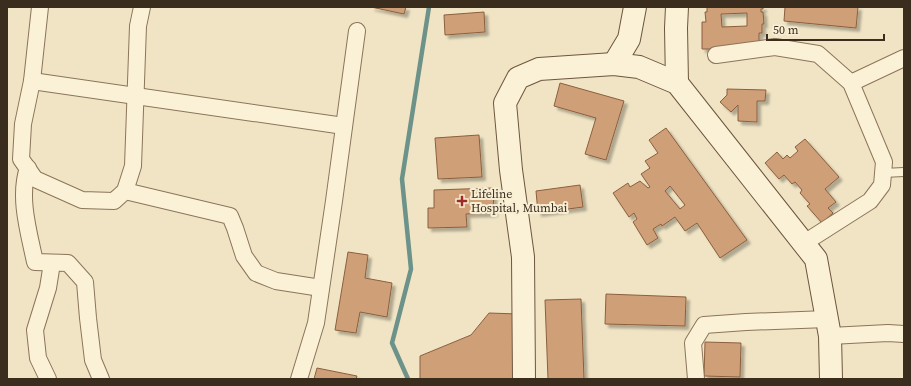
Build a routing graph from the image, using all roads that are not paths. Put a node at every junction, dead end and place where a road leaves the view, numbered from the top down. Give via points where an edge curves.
1 (40, 7) edge
2 (142, 7) edge
3 (635, 7) edge
4 (677, 7) edge
5 (357, 32) dead end
6 (716, 55) dead end
7 (904, 58) edge
8 (614, 64) junction
9 (32, 81) junction
10 (677, 83) junction
11 (851, 83) junction
12 (136, 96) junction
13 (344, 126) junction
14 (28, 168) junction
15 (904, 172) edge
16 (883, 173) junction
17 (125, 191) junction
18 (804, 243) junction
19 (52, 262) junction
20 (321, 288) junction
21 (829, 327) junction
22 (904, 334) edge
23 (48, 379) edge
24 (101, 379) edge
25 (299, 379) edge
26 (524, 379) edge
27 (696, 379) edge
28 (831, 379) edge

1 - 9 street
2 - 12 street via 138,26
3 - 8 main road via 629,40
4 - 10 main road
5 - 13 street
6 - 11 street via 775,47 818,54
7 - 11 street
8 - 10 main road via 639,67
8 - 26 main road via 539,69 518,78 504,104 523,256
9 - 12 street
9 - 14 street via 23,124 22,159
10 - 18 main road
11 - 16 street via 884,162
12 - 13 street
12 - 17 street via 133,166
13 - 20 street
14 - 17 street via 34,179 82,200 114,201
14 - 19 street via 24,179 26,217 35,262
15 - 16 lane
16 - 18 street via 882,185 870,201
17 - 20 street via 230,216 244,256 256,272 276,281
18 - 21 main road via 816,258
19 - 23 street via 48,288 35,330 38,358
19 - 24 street via 68,263 85,282 93,360
20 - 25 street via 316,323
21 - 22 street
21 - 27 street via 746,322 704,325 693,343
21 - 28 main road

